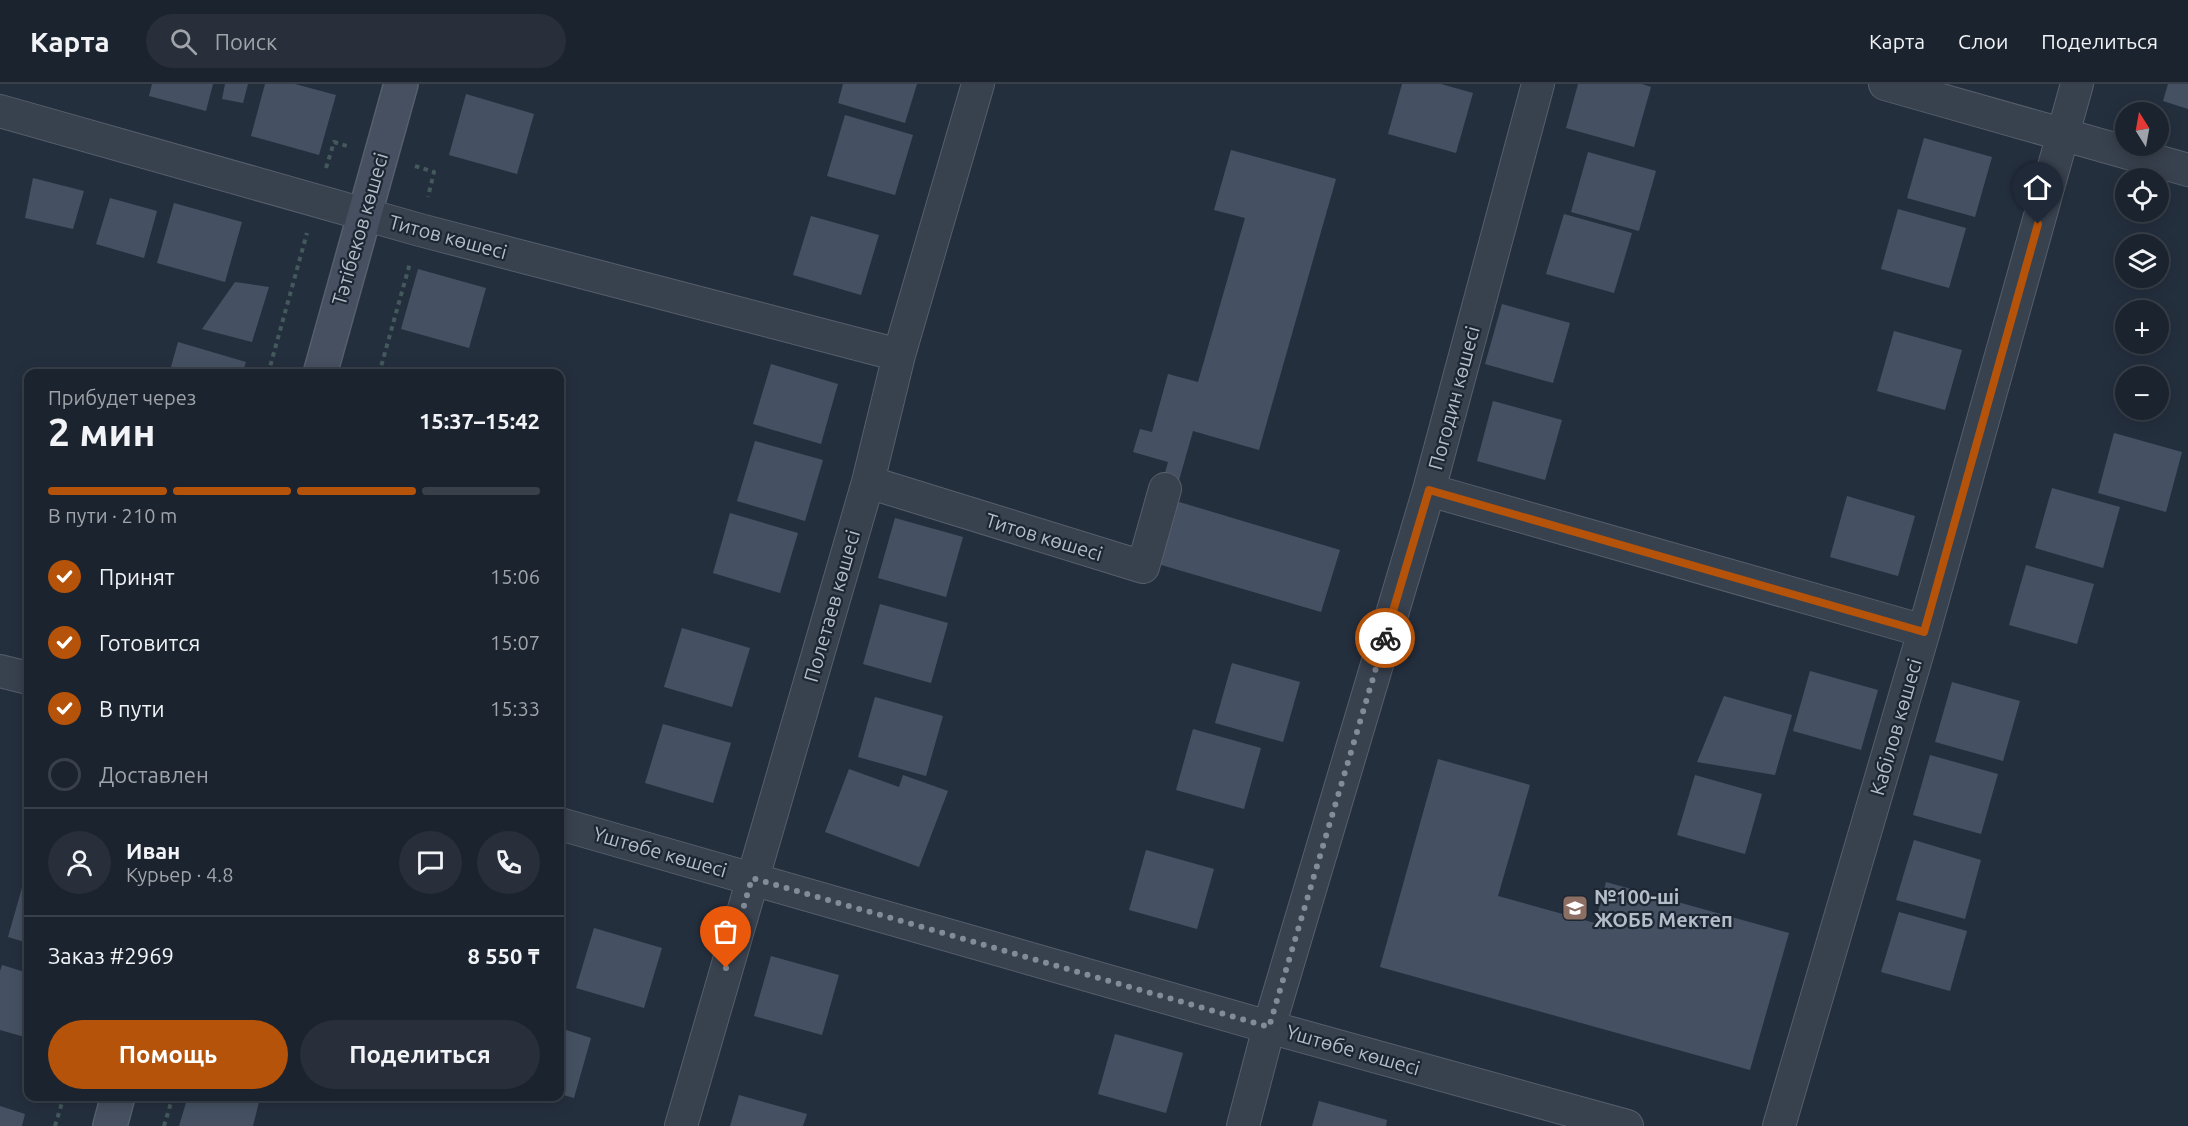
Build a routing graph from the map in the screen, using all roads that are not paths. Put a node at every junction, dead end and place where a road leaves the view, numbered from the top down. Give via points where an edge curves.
1 (400, 84) edge
2 (978, 84) edge
3 (1538, 84) edge
4 (1885, 84) edge
5 (2078, 84) edge
6 (0, 111) edge
7 (2064, 133) junction
8 (2188, 170) edge
9 (364, 215) junction
10 (899, 355) junction
11 (321, 369) edge
12 (868, 482) junction
13 (1164, 489) dead end
14 (1429, 490) junction
15 (1924, 632) junction
16 (0, 671) edge
17 (24, 677) edge
18 (564, 825) edge
19 (752, 878) junction
20 (1269, 1027) junction
21 (117, 1101) edge
22 (110, 1126) edge
23 (681, 1126) edge
24 (1243, 1126) edge
25 (1627, 1126) edge
26 (1779, 1126) edge

1 - 9 main road, Тәтібеков көшесі
2 - 10 street, Полетаев көшесі
3 - 14 street, Погодин көшесі
4 - 7 street
5 - 7 street, Кабілов көшесі
6 - 9 street, Титов көшесі
7 - 8 street
7 - 15 street, Кабілов көшесі
9 - 10 street, Титов көшесі
9 - 11 main road, Тәтібеков көшесі
10 - 12 street, Полетаев көшесі
12 - 13 street, Титов көшесі via 1143,567
12 - 19 street, Полетаев көшесі
14 - 15 street
14 - 20 street, Погодин көшесі
15 - 26 street, Кабілов көшесі
16 - 17 street
18 - 19 street, Үштөбе көшесі
19 - 20 street, Үштөбе көшесі
19 - 23 street, Полетаев көшесі
20 - 24 street, Погодин көшесі
20 - 25 street, Үштөбе көшесі
21 - 22 main road

